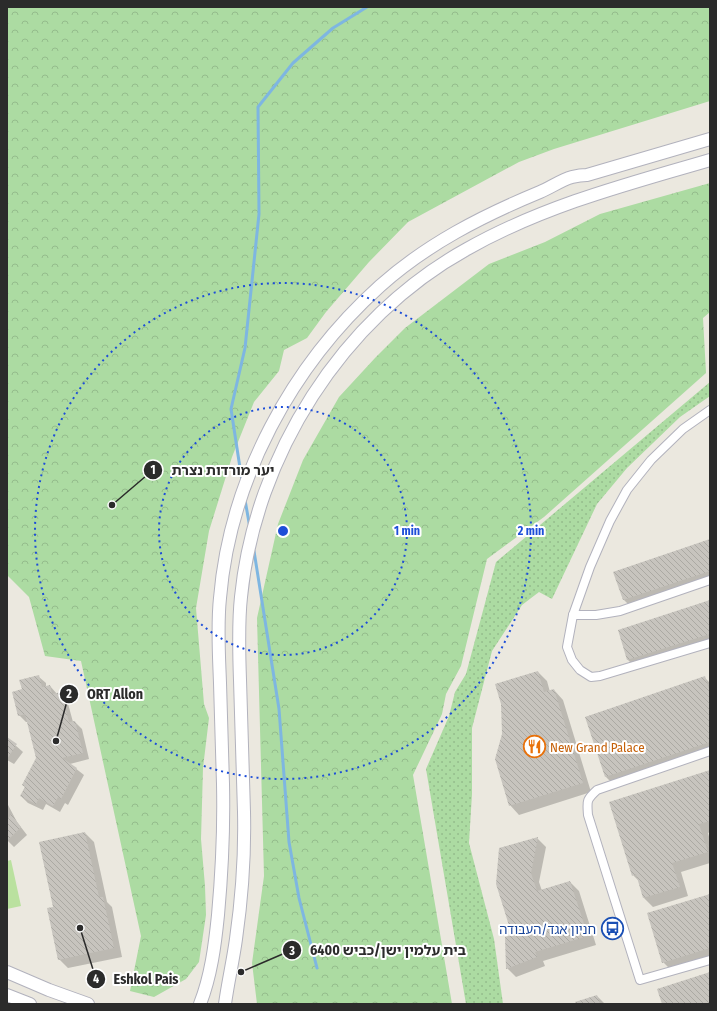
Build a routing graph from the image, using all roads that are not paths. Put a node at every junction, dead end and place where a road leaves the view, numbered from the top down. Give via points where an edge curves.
1 (710, 139) edge
2 (710, 160) edge
3 (710, 410) edge
4 (710, 580) edge
5 (573, 615) junction
6 (710, 643) edge
7 (710, 751) edge
8 (710, 960) edge
9 (7, 972) edge
10 (7, 995) edge
11 (30, 1004) edge
12 (88, 1004) edge
13 (200, 1004) edge
14 (225, 1004) edge

1 - 13 main road via 587,175 571,177 495,211 444,238 400,269 360,304 312,360 283,405 265,439 242,495 223,572 218,630 224,814 222,870 216,936
2 - 14 main road via 593,194 504,230 455,255 412,285 375,319 328,372 298,420 262,502 247,555 240,597 244,850 236,939
3 - 5 street via 684,429 651,460 627,490 590,566
4 - 5 street via 620,611 596,616
5 - 6 street via 567,647 572,660 580,670 591,677
7 - 8 street via 597,790 589,797 587,803 588,815 640,980
9 - 12 main road
10 - 11 main road

